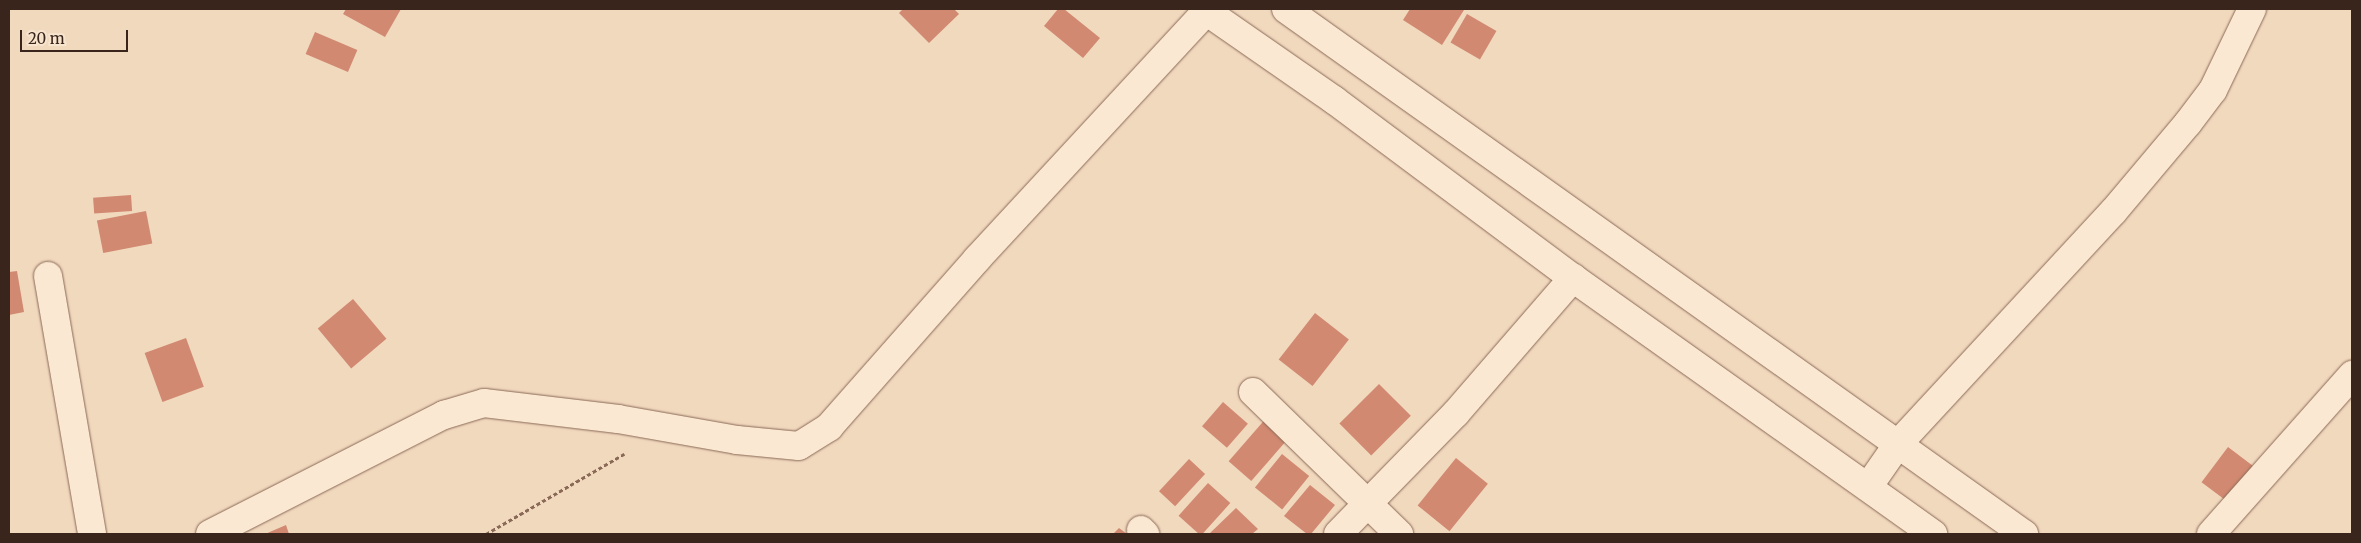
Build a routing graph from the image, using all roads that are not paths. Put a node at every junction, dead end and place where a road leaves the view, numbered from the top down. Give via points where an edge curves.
1 (1286, 9) edge
2 (2252, 9) edge
3 (1205, 10) edge
4 (48, 276) dead end
5 (1573, 278) junction
6 (2352, 375) edge
7 (1253, 392) dead end
8 (1898, 444) junction
9 (1868, 487) junction
10 (1369, 503) junction
11 (92, 534) edge
12 (210, 534) edge
13 (1338, 534) edge
14 (1399, 534) edge
15 (1933, 534) edge
16 (2024, 534) edge
17 (2211, 534) edge

1 - 8 street
2 - 8 street via 2213,90 2192,118 2113,212
3 - 5 street via 1334,100
3 - 12 street via 977,258 829,426 799,446 785,447 671,427 484,403 444,415
4 - 11 street
5 - 9 street
5 - 10 street via 1456,413
6 - 17 street
7 - 10 street
8 - 9 street
8 - 16 street
9 - 15 street
10 - 13 street
10 - 14 street

